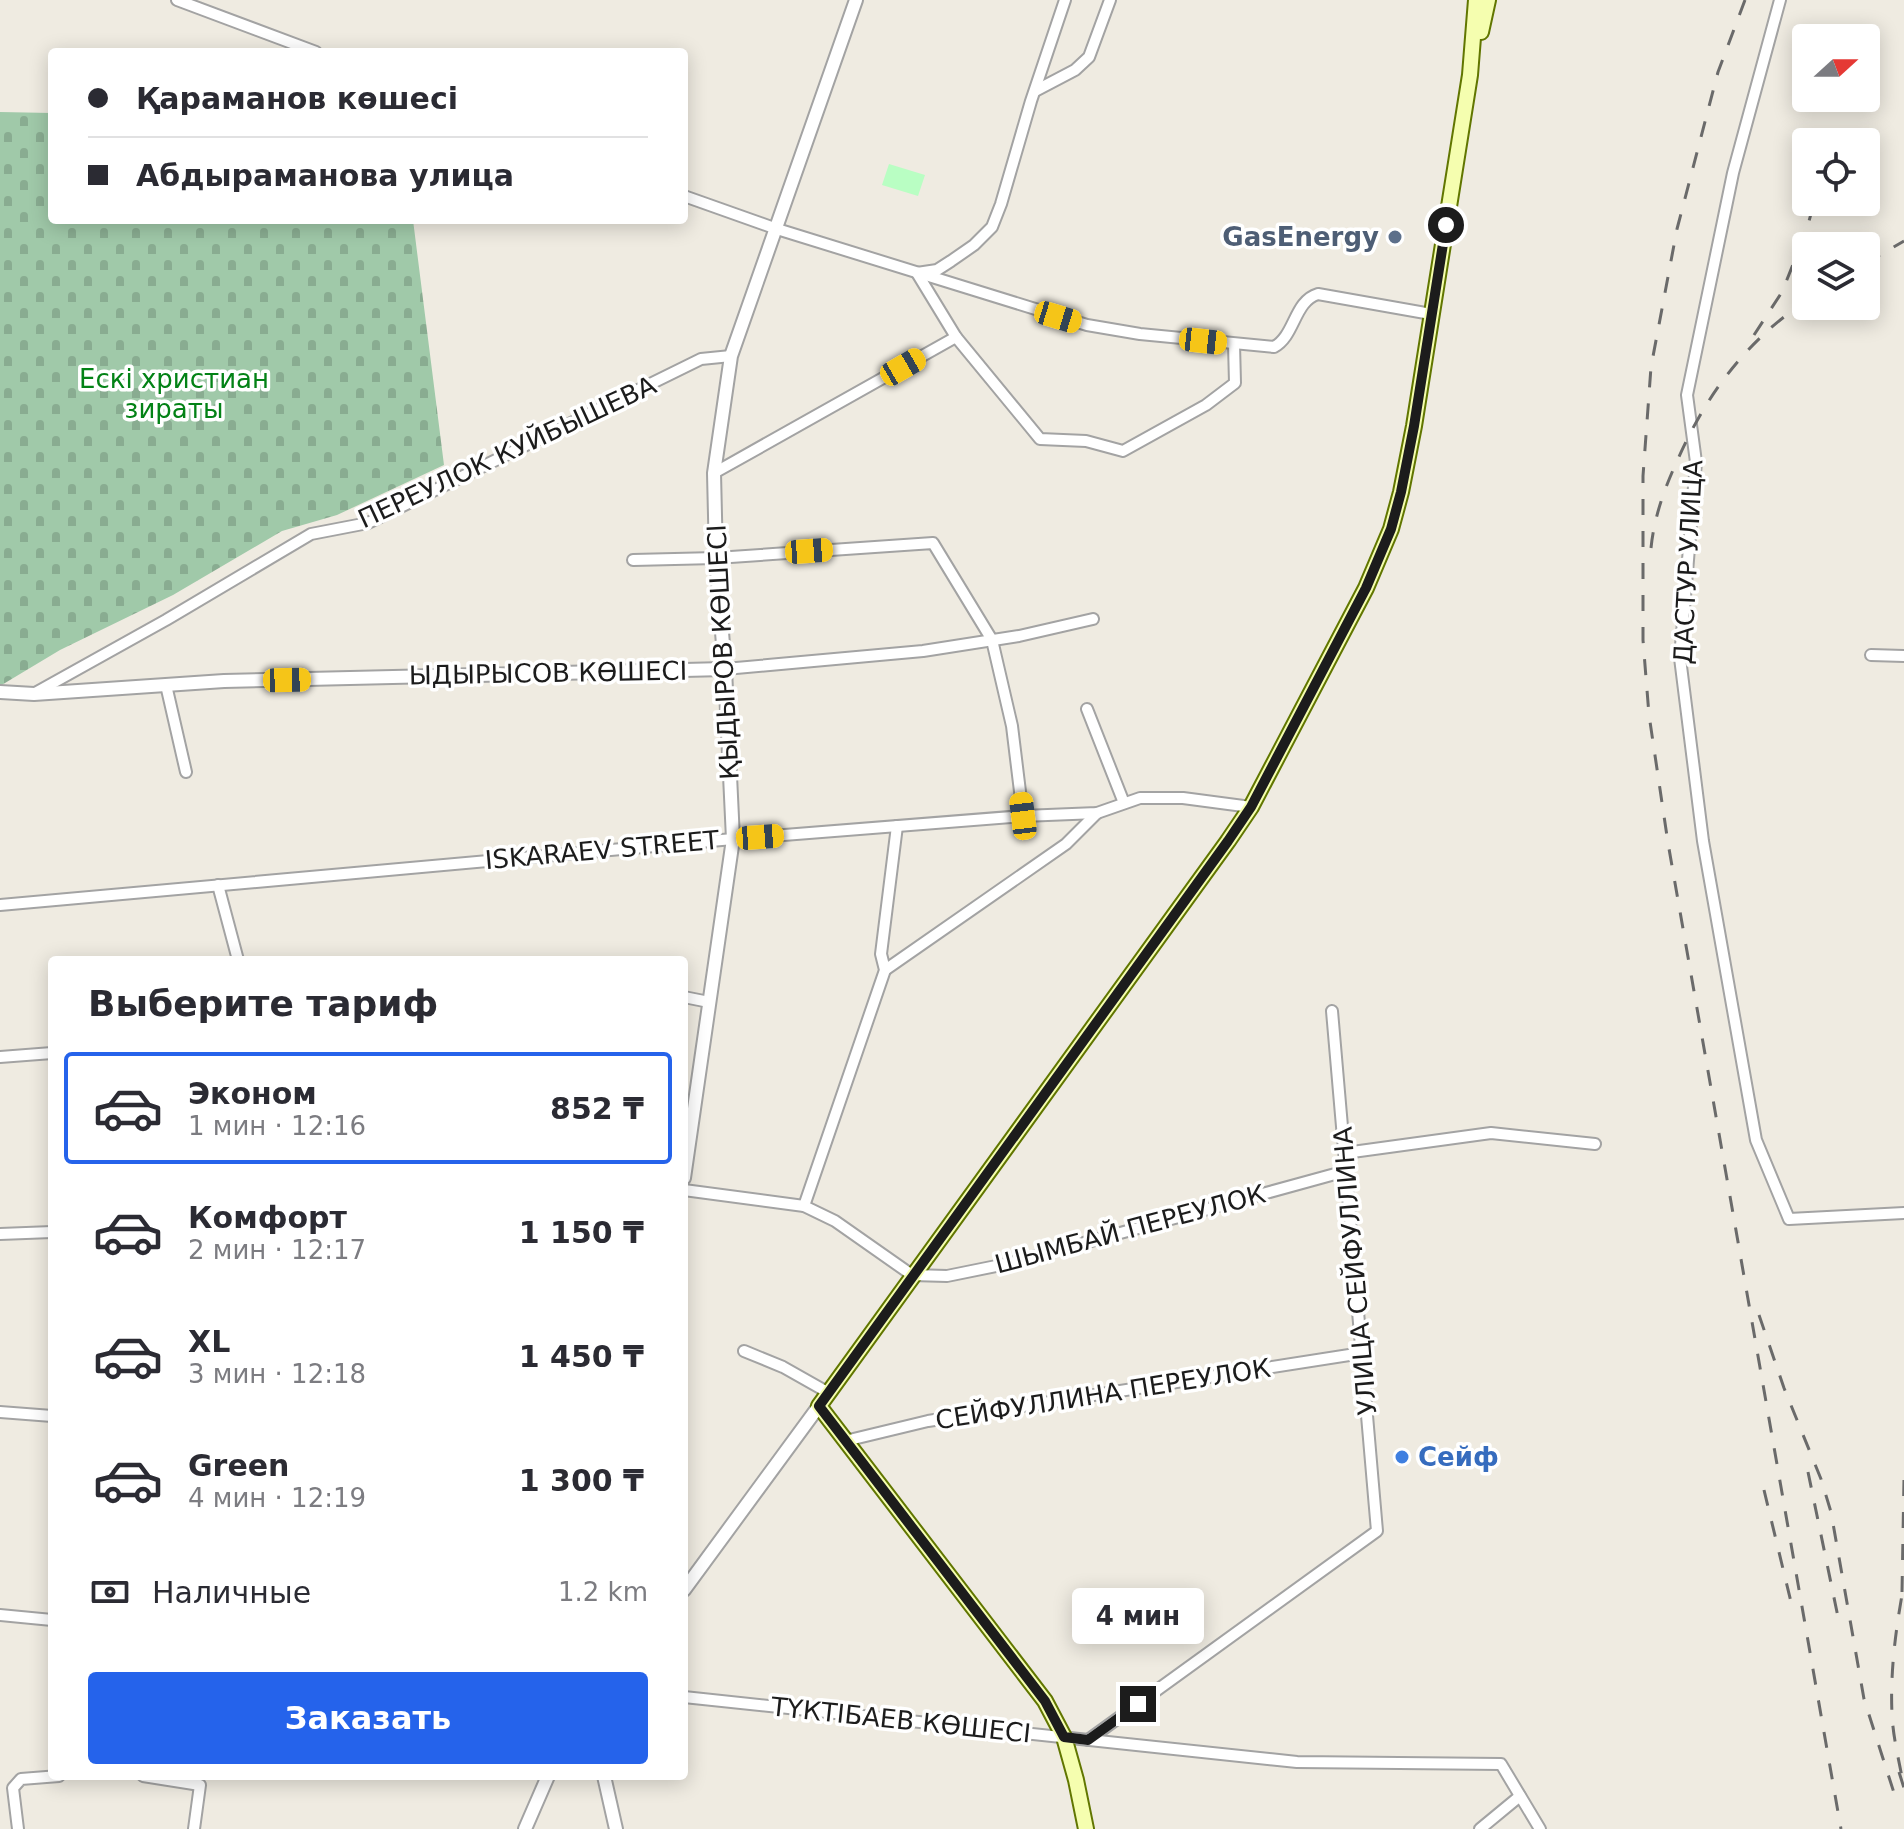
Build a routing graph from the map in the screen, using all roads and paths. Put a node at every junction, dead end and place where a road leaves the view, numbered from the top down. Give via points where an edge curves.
1 (177, 0) edge
2 (856, 0) edge
3 (1065, 0) edge
4 (1110, 0) edge
5 (1476, 0) edge
6 (1488, 0) edge
7 (1780, 0) edge
8 (305, 48) edge
9 (1470, 75) junction
10 (1035, 91) junction
11 (688, 197) edge
12 (777, 229) junction
13 (917, 273) junction
14 (1431, 314) junction
15 (956, 337) junction
16 (1234, 344) junction
17 (731, 356) junction
18 (714, 473) junction
19 (716, 558) junction
20 (633, 560) dead end
21 (1093, 619) dead end
22 (992, 640) junction
23 (1871, 655) dead end
24 (1904, 656) edge
25 (725, 669) junction
26 (166, 685) junction
27 (0, 692) edge
28 (34, 694) junction
29 (1087, 709) dead end
30 (186, 772) dead end
31 (1124, 803) junction
32 (1251, 807) junction
33 (1097, 813) junction
34 (1023, 816) junction
35 (897, 826) junction
36 (733, 839) junction
37 (218, 885) junction
38 (0, 905) edge
39 (237, 956) edge
40 (885, 970) junction
41 (688, 998) edge
42 (709, 1002) junction
43 (1332, 1011) dead end
44 (48, 1053) edge
45 (0, 1057) edge
46 (1595, 1144) dead end
47 (688, 1150) edge
48 (1345, 1153) junction
49 (1346, 1171) junction
50 (688, 1191) edge
51 (804, 1206) junction
52 (1904, 1213) edge
53 (48, 1232) edge
54 (0, 1234) edge
55 (912, 1275) junction
56 (744, 1351) dead end
57 (1362, 1353) junction
58 (829, 1393) junction
59 (819, 1406) junction
60 (0, 1412) edge
61 (48, 1416) edge
62 (845, 1441) junction
63 (688, 1585) edge
64 (0, 1615) edge
65 (48, 1620) edge
66 (688, 1697) edge
67 (1064, 1737) junction
68 (1088, 1740) junction
69 (48, 1777) edge
70 (168, 1780) edge
71 (546, 1780) edge
72 (605, 1780) edge
73 (1520, 1796) junction
74 (18, 1829) edge
75 (194, 1829) edge
76 (525, 1829) edge
77 (616, 1829) edge
78 (1086, 1829) edge
79 (1480, 1829) edge
80 (1540, 1829) edge

1 - 8 street
2 - 12 street, ҚЫДЫРОВ КӨШЕСІ
3 - 10 street
4 - 10 street via 1089,57
5 - 9 main road
6 - 9 main road
7 - 52 street, ДАСТУР УЛИЦА via 1733,173 1687,395 1696,462 1680,658 1703,841 1756,1140 1789,1219
9 - 14 main road
10 - 13 street via 992,227 937,270
11 - 12 street
12 - 13 street
12 - 17 street, ҚЫДЫРОВ КӨШЕСІ
13 - 15 street
13 - 16 street via 1087,325
14 - 16 street via 1318,294 1307,300 1277,346
14 - 32 main road via 1412,441 1391,529 1366,588
15 - 16 street via 1040,439 1086,441 1123,451 1235,383
15 - 18 street
17 - 18 street, ҚЫДЫРОВ КӨШЕСІ
17 - 28 street, ПЕРЕУЛОК КУЙБЫШЕВА via 701,359 368,523 311,534
18 - 19 street, ҚЫДЫРОВ КӨШЕСІ
19 - 20 street
19 - 22 street via 933,543
19 - 25 street, ҚЫДЫРОВ КӨШЕСІ
21 - 22 street, ЫДЫРЫСОВ КӨШЕСІ
22 - 25 street, ЫДЫРЫСОВ КӨШЕСІ
22 - 34 street via 1012,726
23 - 24 street
25 - 26 street, ЫДЫРЫСОВ КӨШЕСІ
25 - 36 street, ҚЫДЫРОВ КӨШЕСІ
26 - 28 street, ЫДЫРЫСОВ КӨШЕСІ
26 - 30 street
27 - 28 street, ЫДЫРЫСОВ КӨШЕСІ
29 - 31 street
31 - 32 street, ISKARAEV STREET via 1183,798
31 - 33 street, ISKARAEV STREET
32 - 55 main road
33 - 34 street, ISKARAEV STREET
33 - 40 street via 1066,844
34 - 35 street, ISKARAEV STREET
35 - 36 street, ISKARAEV STREET
35 - 40 street via 881,954
36 - 37 street, ISKARAEV STREET
36 - 42 street, ҚЫДЫРОВ КӨШЕСІ
37 - 38 street, ISKARAEV STREET
37 - 39 street
40 - 51 street
41 - 42 street
42 - 47 street, ҚЫДЫРОВ КӨШЕСІ
43 - 48 street, УЛИЦА СЕЙФУЛЛИНА
44 - 45 street
46 - 48 street via 1491,1133
48 - 49 street, УЛИЦА СЕЙФУЛЛИНА
49 - 55 street, ШЫМБАЙ ПЕРЕУЛОК via 1011,1263 947,1276
49 - 57 street, УЛИЦА СЕЙФУЛЛИНА
50 - 51 street
51 - 55 street via 835,1221
53 - 54 street
55 - 58 main road
56 - 58 street
57 - 62 street, СЕЙФУЛЛИНА ПЕРЕУЛОК via 928,1421
57 - 68 street, УЛИЦА СЕЙФУЛЛИНА via 1377,1531
58 - 59 main road
59 - 62 main road
59 - 63 street
60 - 61 street
62 - 67 main road via 1045,1701
64 - 65 street
66 - 67 street, ТҮКТІБАЕВ КӨШЕСІ
67 - 68 street, ТҮКТІБАЕВ КӨШЕСІ
67 - 78 main road
68 - 73 street, ТҮКТІБАЕВ КӨШЕСІ via 1297,1762 1501,1764
69 - 74 street via 21,1779 13,1788
70 - 75 street via 200,1785
71 - 76 street
72 - 77 street
73 - 79 street
73 - 80 street

